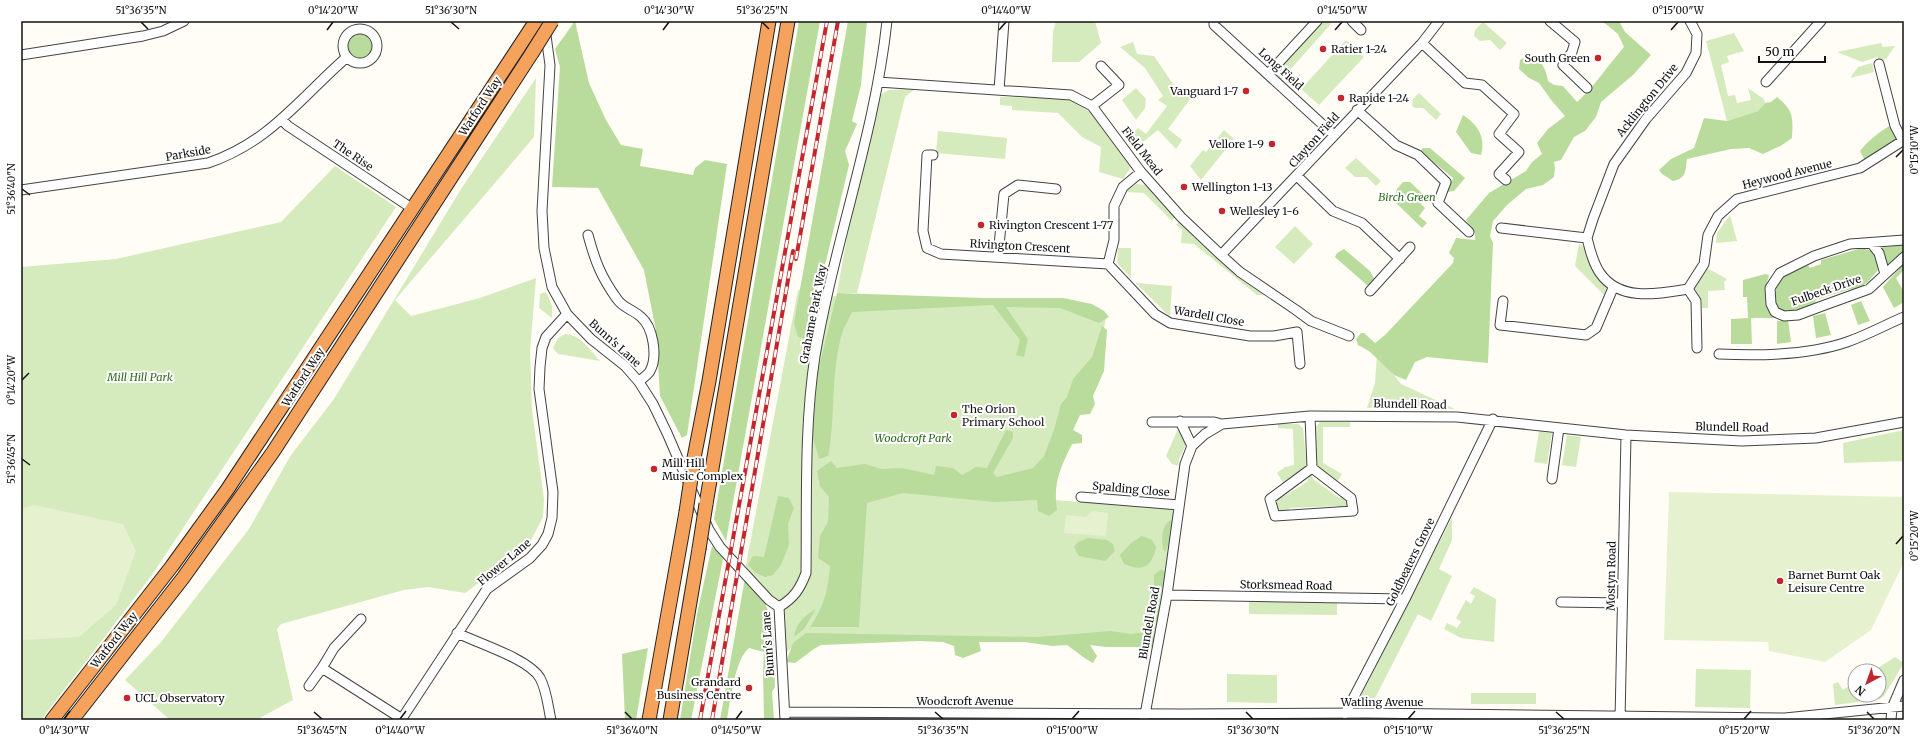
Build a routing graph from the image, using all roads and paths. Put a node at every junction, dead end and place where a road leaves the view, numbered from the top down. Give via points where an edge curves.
1 (184, 21) edge
2 (536, 21) edge
3 (544, 21) edge
4 (552, 21) edge
5 (769, 21) edge
6 (788, 21) edge
7 (887, 21) edge
8 (1004, 21) edge
9 (1214, 21) edge
10 (1317, 21) edge
11 (1352, 21) edge
12 (1439, 21) edge
13 (1550, 21) edge
14 (1690, 21) edge
15 (1821, 21) edge
16 (366, 25) edge
17 (1361, 30) dead end
18 (1422, 43) junction
19 (21, 55) edge
20 (347, 57) junction
21 (1879, 64) dead end
22 (1101, 66) dead end
23 (1268, 74) junction
24 (878, 82) junction
25 (1766, 82) dead end
26 (1587, 88) dead end
27 (999, 90) junction
28 (1092, 106) junction
29 (1358, 110) junction
30 (281, 119) junction
31 (1334, 135) junction
32 (1903, 140) edge
33 (933, 155) dead end
34 (1141, 172) junction
35 (1297, 176) junction
36 (1506, 180) dead end
37 (1056, 189) dead end
38 (21, 190) edge
39 (413, 209) junction
40 (1501, 228) dead end
41 (1469, 232) dead end
42 (588, 235) dead end
43 (1587, 238) junction
44 (1904, 240) edge
45 (1871, 243) junction
46 (1410, 247) dead end
47 (1221, 255) junction
48 (998, 256) junction
49 (1904, 257) edge
50 (1400, 259) junction
51 (1108, 264) junction
52 (1885, 274) junction
53 (1613, 288) junction
54 (1688, 289) junction
55 (1370, 291) dead end
56 (1502, 301) dead end
57 (567, 314) junction
58 (1904, 317) edge
59 (1349, 336) dead end
60 (1697, 348) dead end
61 (1719, 354) dead end
62 (1300, 364) dead end
63 (639, 382) junction
64 (1310, 416) junction
65 (1493, 419) junction
66 (1152, 422) dead end
67 (1180, 422) junction
68 (1904, 422) edge
69 (1222, 424) junction
70 (1559, 428) junction
71 (1626, 435) junction
72 (1192, 446) junction
73 (1312, 468) junction
74 (1552, 479) dead end
75 (1081, 497) dead end
76 (1179, 504) junction
77 (1167, 594) junction
78 (1405, 599) junction
79 (1561, 602) dead end
80 (1622, 603) junction
81 (780, 607) junction
82 (361, 619) dead end
83 (457, 633) junction
84 (322, 668) junction
85 (1904, 680) edge
86 (309, 686) dead end
87 (1904, 706) edge
88 (1892, 708) junction
89 (1345, 714) junction
90 (785, 716) edge
91 (1145, 717) edge
92 (1356, 717) edge
93 (1620, 718) edge
94 (1723, 719) edge
95 (52, 720) edge
96 (72, 720) edge
97 (402, 720) edge
98 (552, 720) edge
99 (649, 720) edge
100 (670, 720) edge
101 (1891, 720) edge

1 - 19 street via 163,31 143,36
2 - 39 highway, Watford Way
3 - 57 street, Bunn's Lane via 550,65 542,211 544,248 552,287
4 - 96 highway, Watford Way, bridge via 273,452 183,578
5 - 99 highway, bridge
6 - 100 highway, bridge
7 - 24 street, Grahame Park Way
8 - 27 street
9 - 23 street, Long Field via 1214,25
10 - 23 street
11 - 17 street
12 - 18 street, Clayton Field
13 - 26 street via 1575,42 1563,65
14 - 43 street, Acklington Drive via 1697,34 1696,53 1686,73 1646,119 1614,164
15 - 25 street
16 - 20 street via 346,34 342,48
16 - 20 street via 376,41 377,47 372,57 362,63 351,61
18 - 29 street, Clayton Field
18 - 36 street via 1465,83 1482,85 1514,114 1499,134 1519,152 1499,174
20 - 30 street, Parkside
21 - 32 street via 1895,126
22 - 28 street via 1118,85
23 - 31 street, Long Field
24 - 27 street, Field Mead
24 - 81 street, Grahame Park Way via 815,356 809,414 806,573 795,595
27 - 28 street, Field Mead via 1070,95
28 - 34 street, Field Mead
29 - 31 street, Clayton Field
29 - 41 street via 1396,145 1418,155 1446,182 1438,203
30 - 38 street, Parkside via 264,135 245,147 208,163
30 - 39 street, The Rise
31 - 35 street, Clayton Field
32 - 54 street, Heywood Avenue via 1860,168 1738,199 1718,216 1708,235 1704,264
33 - 48 street, Rivington Crescent via 927,155 923,231 927,248 941,254
34 - 47 street, Field Mead via 1181,217
34 - 51 street via 1123,187 1114,206 1114,240
35 - 47 street, Clayton Field
35 - 50 street via 1333,211 1362,223
37 - 48 street via 1018,185 1004,194
39 - 95 highway, Watford Way via 228,490
40 - 43 street
42 - 63 street via 596,264 606,283 624,308 641,317 648,326 654,346 654,357 650,371
43 - 53 street via 1600,273
44 - 45 street, Fulbeck Drive
45 - 52 street via 1879,253
45 - 52 street, Fulbeck Drive via 1850,244 1814,256 1780,273 1770,288 1771,304 1775,312 1784,316 1798,315 1869,289
46 - 50 street
47 - 59 street, Field Mead via 1240,272 1303,317
48 - 51 street, Rivington Crescent
49 - 52 street, Fulbeck Drive
50 - 55 street
51 - 62 street, Wardell Close via 1155,314 1170,323 1250,336 1274,336 1297,332
53 - 54 street via 1633,293 1657,294
53 - 56 street via 1596,328 1586,335 1500,325
54 - 60 street via 1696,301
57 - 63 street, Bunn's Lane via 625,366
57 - 83 street, Flower Lane via 546,337 540,367 539,389 552,492 552,518 548,534 530,558 487,589
58 - 61 street via 1847,342 1822,348 1753,356
63 - 81 street, Bunn's Lane via 667,433 709,530 720,547 769,600
64 - 65 street, Blundell Road via 1457,416
64 - 69 street, Blundell Road
64 - 73 street
65 - 70 street, Blundell Road
65 - 78 street, Goldbeaters Grove
66 - 67 street
67 - 69 street
67 - 72 street
68 - 71 street, Blundell Road via 1816,438 1742,440
69 - 72 street, Blundell Road
70 - 71 street, Blundell Road
70 - 74 street
71 - 80 street, Mostyn Road
72 - 76 street, Blundell Road via 1185,464
73 - 73 street via 1351,498 1353,511 1275,516 1270,499
75 - 76 street, Spalding Close
76 - 77 street, Blundell Road
77 - 78 street, Storksmead Road
77 - 91 street, Blundell Road
78 - 89 street, Goldbeaters Grove
79 - 80 street
80 - 93 street, Mostyn Road
81 - 90 street, Bunn's Lane
82 - 84 street via 334,648
83 - 97 street, Flower Lane
83 - 98 street via 523,662 534,670 544,687
84 - 86 street
84 - 97 street
85 - 88 street
87 - 88 street, Watling Avenue
88 - 94 street, Watling Avenue via 1785,718
88 - 101 street
89 - 91 street, Watling Avenue
89 - 92 street, Watling Avenue
90 - 91 street, Woodcroft Avenue
92 - 93 street, Watling Avenue
93 - 94 street, Watling Avenue

